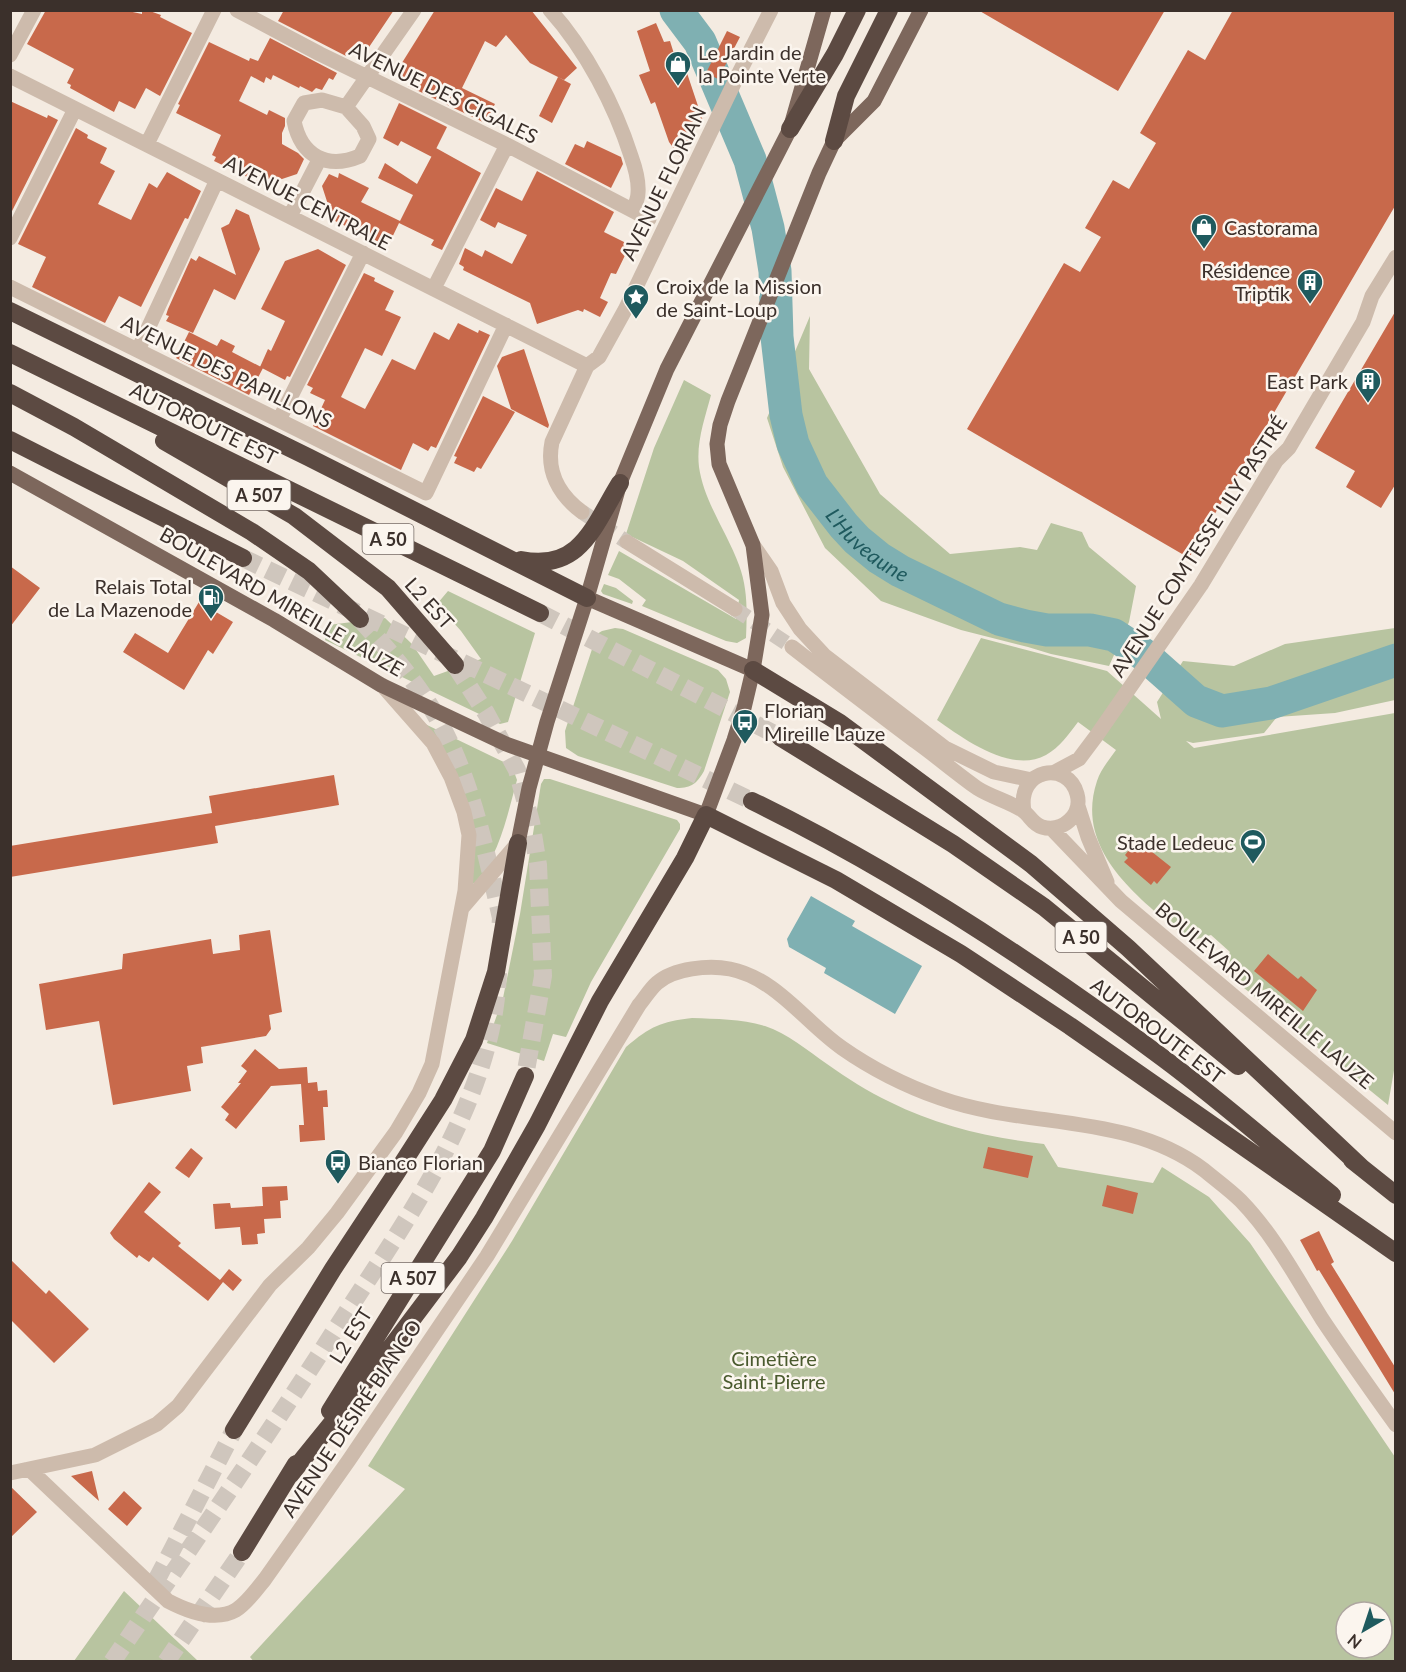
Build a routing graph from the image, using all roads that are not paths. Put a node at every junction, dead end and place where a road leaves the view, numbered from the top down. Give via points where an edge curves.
1 (34, 10) edge
2 (214, 10) edge
3 (237, 10) edge
4 (414, 10) edge
5 (550, 10) edge
6 (771, 10) edge
7 (824, 10) edge
8 (857, 10) edge
9 (889, 10) edge
10 (921, 10) edge
11 (10, 55) edge
12 (10, 75) edge
13 (368, 78) junction
14 (346, 107) junction
15 (75, 109) junction
16 (790, 129) junction
17 (834, 141) junction
18 (147, 144) junction
19 (507, 145) junction
20 (319, 160) junction
21 (217, 180) junction
22 (633, 210) junction
23 (290, 216) junction
24 (650, 219) dead end
25 (10, 238) edge
26 (363, 253) junction
27 (1395, 256) edge
28 (10, 287) edge
29 (434, 288) junction
30 (10, 311) edge
31 (506, 325) junction
32 (138, 350) junction
33 (10, 353) edge
34 (33, 365) junction
35 (587, 366) junction
36 (10, 393) edge
37 (279, 420) junction
38 (10, 440) edge
39 (10, 473) edge
40 (620, 483) junction
41 (582, 512) tunnel mouth
42 (627, 542) tunnel mouth
43 (753, 545) junction
44 (503, 557) junction
45 (243, 558) tunnel mouth
46 (587, 598) junction
47 (735, 609) tunnel mouth
48 (540, 613) tunnel mouth
49 (360, 619) tunnel mouth
50 (792, 648) tunnel mouth
51 (455, 665) tunnel mouth
52 (753, 670) junction
53 (381, 685) junction
54 (780, 737) tunnel mouth
55 (538, 754) junction
56 (1079, 759) junction
57 (1053, 773) junction
58 (1032, 780) junction
59 (1074, 787) junction
60 (752, 801) tunnel mouth
61 (1078, 806) junction
62 (1024, 811) junction
63 (706, 815) junction
64 (1052, 829) junction
65 (518, 843) junction
66 (1109, 887) junction
67 (460, 910) junction
68 (525, 1076) tunnel mouth
69 (1395, 1133) edge
70 (1360, 1167) junction
71 (1395, 1194) edge
72 (1395, 1247) edge
73 (1395, 1253) edge
74 (1395, 1425) edge
75 (234, 1430) tunnel mouth
76 (29, 1469) junction
77 (10, 1473) edge
78 (290, 1474) junction
79 (242, 1552) tunnel mouth

1 - 11 street
2 - 18 street
3 - 13 street, AVENUE DES CIGALES
4 - 13 street
5 - 22 street via 607,96 623,133 639,194
6 - 35 street, AVENUE FLORIAN via 626,310 599,357
7 - 16 main road
8 - 16 highway
9 - 17 highway via 846,96
10 - 17 main road via 874,101
12 - 15 street, AVENUE CENTRALE
13 - 14 street
13 - 19 street, AVENUE DES CIGALES
14 - 20 street via 369,139 360,156 345,163
14 - 20 street via 321,100 304,103 294,121 297,138
15 - 18 street, AVENUE CENTRALE
15 - 25 street
16 - 40 main road via 667,369
17 - 43 main road via 720,425 720,464
18 - 21 street, AVENUE CENTRALE
19 - 22 street, AVENUE DES CIGALES
19 - 29 street
20 - 23 street
21 - 23 street, AVENUE CENTRALE
21 - 32 street
22 - 24 street, AVENUE DES CIGALES
23 - 26 street, AVENUE CENTRALE
26 - 29 street, AVENUE CENTRALE
26 - 37 street
27 - 56 street, AVENUE COMTESSE LILY PASTRÉ via 1372,296 1363,322 1289,448 1276,461 1170,630
28 - 32 street, AVENUE DES PAPILLONS
29 - 31 street, AVENUE CENTRALE
30 - 44 highway
31 - 35 street, AVENUE CENTRALE
31 - 37 street, AVENUE DES PAPILLONS via 426,493
32 - 37 street, AVENUE DES PAPILLONS
33 - 34 highway, AUTOROUTE EST / A 50
34 - 48 highway, AUTOROUTE EST / A 50
34 - 51 highway, L2 EST / A 507 via 294,516 388,588
35 - 41 street, AVENUE FLORIAN via 550,453 558,490
36 - 49 highway, A 507 via 252,532 309,571
38 - 45 highway
39 - 53 main road, BOULEVARD MIREILLE LAUZE via 274,620
40 - 44 highway via 573,553 533,563
40 - 46 main road
42 - 47 street
43 - 52 main road via 762,615
43 - 58 street via 771,571 783,603 825,656 945,748 994,772
44 - 46 highway
46 - 52 main road
46 - 55 main road
50 - 62 street via 978,789
52 - 63 main road via 735,740
52 - 70 highway via 840,723 1031,864 1128,948
53 - 55 main road, BOULEVARD MIREILLE LAUZE via 506,744
53 - 67 street via 433,744 464,812 468,843
54 - 70 highway, AUTOROUTE EST / A 50 via 953,844 1044,907
55 - 63 main road, BOULEVARD MIREILLE LAUZE
55 - 65 main road
56 - 57 street, AVENUE COMTESSE LILY PASTRÉ
56 - 59 street, AVENUE COMTESSE LILY PASTRÉ
57 - 58 street
57 - 59 street via 1065,777
58 - 62 street via 1022,800
59 - 61 street
60 - 72 highway, AUTOROUTE EST / A 50 via 840,846 971,923 1035,967 1164,1059
61 - 64 street via 1069,822
61 - 66 street, BOULEVARD MIREILLE LAUZE
62 - 64 street via 1040,827
63 - 73 highway via 836,880 962,954
63 - 78 highway via 686,858 600,1001 484,1218 371,1374
64 - 66 street, BOULEVARD MIREILLE LAUZE
65 - 67 street
65 - 75 highway via 496,972 474,1040 443,1100
66 - 69 street, BOULEVARD MIREILLE LAUZE
67 - 76 street via 432,1064 396,1132 337,1213 270,1285 178,1406 157,1424 95,1455
68 - 78 highway, L2 EST / A 507 via 492,1151
70 - 71 highway, AUTOROUTE EST / A 50
74 - 76 street, AVENUE DÉSIRÉ BIANCO via 1264,1228 1240,1200 1203,1169 1156,1143 1115,1130 992,1113 940,1098 894,1079 842,1048 755,978 731,969 698,967 658,982 639,1005 487,1256 349,1460 258,1587 235,1610 214,1616 186,1611 168,1601
76 - 77 street
78 - 79 highway, L2 EST / A 507

